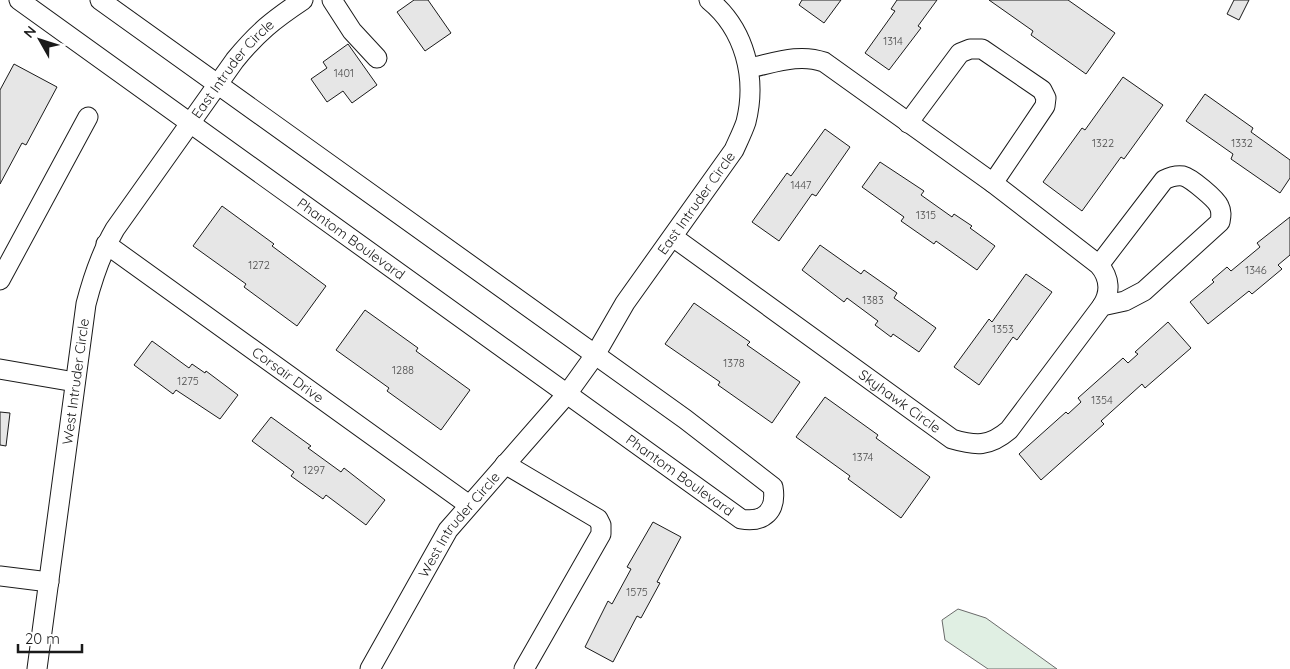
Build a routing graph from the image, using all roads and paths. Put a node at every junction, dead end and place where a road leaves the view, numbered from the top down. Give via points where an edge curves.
1 (19, 0) edge
2 (100, 0) edge
3 (303, 0) edge
4 (332, 0) edge
5 (709, 0) edge
6 (377, 58) dead end
7 (749, 68) junction
8 (218, 84) junction
9 (88, 117) dead end
10 (908, 122) junction
11 (190, 123) junction
12 (993, 183) junction
13 (673, 237) junction
14 (106, 244) junction
15 (1099, 265) junction
16 (0, 280) edge
17 (1102, 306) junction
18 (595, 355) junction
19 (0, 369) edge
20 (75, 382) junction
21 (567, 394) junction
22 (505, 464) junction
23 (469, 505) junction
24 (0, 576) edge
25 (49, 582) junction
26 (374, 667) edge
27 (37, 669) edge
28 (524, 669) edge

1 - 11 street, Phantom Boulevard
2 - 8 street, Phantom Boulevard
3 - 8 street, East Intruder Circle via 254,37
4 - 6 street via 352,31
5 - 7 street, East Intruder Circle via 730,21 741,41
7 - 10 street, Skyhawk Circle via 801,57 824,62
7 - 13 street, East Intruder Circle via 750,98 746,123 734,150
8 - 11 street, East Intruder Circle
8 - 18 street, Phantom Boulevard
9 - 16 street
10 - 12 street, Skyhawk Circle
10 - 12 street via 960,53 970,49 982,49 1042,90 1045,106
11 - 14 street, West Intruder Circle
11 - 21 street, Phantom Boulevard
12 - 15 street, Skyhawk Circle
13 - 17 street, Skyhawk Circle via 952,439 969,444 985,444 1008,430
13 - 18 street, East Intruder Circle
14 - 20 street, West Intruder Circle via 86,304
14 - 23 street, Corsair Drive
15 - 17 street, Skyhawk Circle via 1109,282 1108,297
15 - 17 street via 1164,180 1173,176 1191,180 1218,204 1222,212 1220,222 1144,291 1125,301
18 - 21 street, East Intruder Circle
18 - 21 street, Phantom Boulevard via 773,487 775,498 770,510 762,518 741,519
19 - 20 street
20 - 25 street, West Intruder Circle
21 - 22 street, West Intruder Circle
22 - 23 street, West Intruder Circle
22 - 28 street via 598,519 601,525 601,534
23 - 26 street, West Intruder Circle via 448,530
24 - 25 street
25 - 27 street, West Intruder Circle

